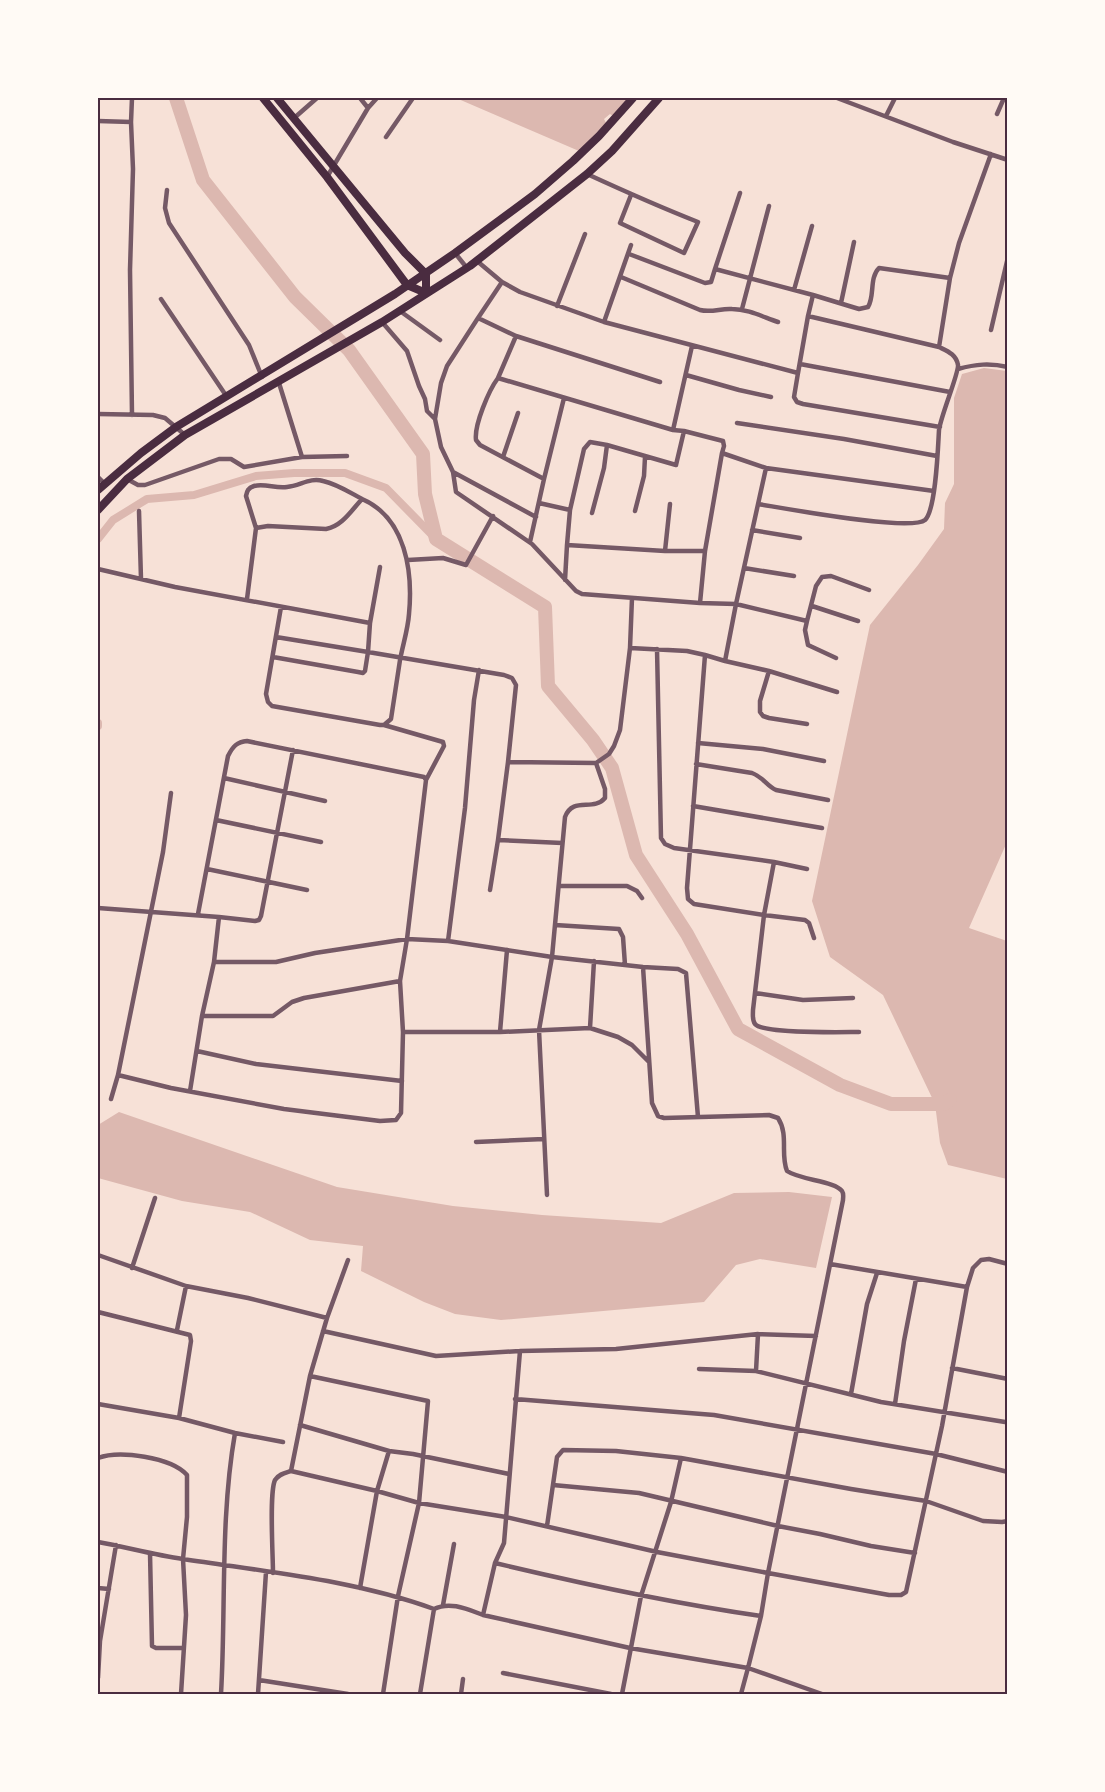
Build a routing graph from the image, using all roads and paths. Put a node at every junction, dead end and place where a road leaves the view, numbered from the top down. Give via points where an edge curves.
1 (132, 98) edge
2 (263, 98) edge
3 (277, 98) edge
4 (317, 98) edge
5 (360, 98) edge
6 (376, 98) edge
7 (413, 98) edge
8 (633, 98) edge
9 (659, 98) edge
10 (840, 98) edge
11 (895, 98) edge
12 (1004, 98) edge
13 (369, 108) junction
14 (997, 114) dead end
15 (886, 116) junction
16 (293, 118) junction
17 (98, 121) edge
18 (131, 122) junction
19 (386, 137) dead end
20 (991, 154) junction
21 (1008, 160) edge
22 (334, 168) junction
23 (587, 174) junction
24 (327, 177) junction
25 (167, 190) dead end
26 (740, 193) dead end
27 (631, 195) junction
28 (769, 206) dead end
29 (812, 226) dead end
30 (585, 234) dead end
31 (854, 242) dead end
32 (631, 245) dead end
33 (455, 253) junction
34 (629, 254) junction
35 (1008, 257) edge
36 (477, 261) junction
37 (467, 268) junction
38 (715, 269) junction
39 (426, 274) junction
40 (621, 276) junction
41 (751, 278) junction
42 (950, 278) junction
43 (502, 282) junction
44 (407, 285) junction
45 (794, 290) junction
46 (426, 294) junction
47 (813, 295) junction
48 (161, 298) dead end
49 (841, 303) junction
50 (557, 306) junction
51 (742, 309) junction
52 (400, 311) junction
53 (808, 316) junction
54 (478, 318) junction
55 (382, 322) junction
56 (603, 322) junction
57 (778, 322) dead end
58 (991, 330) dead end
59 (516, 336) junction
60 (440, 340) dead end
61 (692, 346) junction
62 (939, 347) junction
63 (800, 364) junction
64 (1008, 367) edge
65 (958, 369) junction
66 (798, 373) junction
67 (686, 375) junction
68 (262, 376) junction
69 (498, 378) junction
70 (660, 382) dead end
71 (279, 383) junction
72 (950, 392) junction
73 (227, 397) junction
74 (771, 397) dead end
75 (564, 398) junction
76 (518, 413) dead end
77 (98, 414) edge
78 (132, 415) junction
79 (435, 419) junction
80 (737, 423) dead end
81 (176, 427) junction
82 (940, 428) junction
83 (673, 430) junction
84 (684, 431) junction
85 (185, 435) junction
86 (606, 445) junction
87 (723, 453) junction
88 (347, 456) dead end
89 (937, 456) junction
90 (302, 457) junction
91 (503, 457) junction
92 (645, 457) junction
93 (766, 468) junction
94 (453, 472) junction
95 (127, 479) junction
96 (544, 479) junction
97 (101, 480) edge
98 (98, 490) edge
99 (934, 491) junction
100 (362, 499) junction
101 (539, 503) junction
102 (670, 504) dead end
103 (758, 504) junction
104 (98, 510) edge
105 (570, 510) junction
106 (139, 511) dead end
107 (635, 511) dead end
108 (592, 513) dead end
109 (493, 516) junction
110 (536, 517) junction
111 (256, 528) junction
112 (752, 530) junction
113 (800, 538) dead end
114 (530, 542) junction
115 (567, 545) junction
116 (665, 551) junction
117 (705, 551) junction
118 (408, 560) junction
119 (380, 567) dead end
120 (744, 568) junction
121 (98, 569) edge
122 (794, 576) dead end
123 (141, 579) junction
124 (565, 580) junction
125 (869, 590) dead end
126 (632, 598) junction
127 (247, 599) junction
128 (700, 603) junction
129 (736, 604) junction
130 (812, 606) junction
131 (281, 607) junction
132 (807, 621) junction
133 (858, 621) dead end
134 (370, 623) junction
135 (276, 637) junction
136 (630, 648) junction
137 (657, 649) junction
138 (368, 652) junction
139 (705, 655) junction
140 (273, 657) junction
141 (401, 657) junction
142 (836, 658) dead end
143 (725, 661) junction
144 (479, 670) junction
145 (770, 671) junction
146 (837, 692) dead end
147 (807, 724) dead end
148 (384, 725) junction
149 (698, 743) junction
150 (293, 750) junction
151 (824, 761) dead end
152 (508, 762) junction
153 (598, 762) junction
154 (696, 764) junction
155 (224, 778) junction
156 (426, 780) junction
157 (171, 793) dead end
158 (285, 793) junction
159 (828, 800) dead end
160 (325, 801) dead end
161 (693, 806) junction
162 (216, 820) junction
163 (822, 828) dead end
164 (277, 832) junction
165 (498, 840) junction
166 (321, 842) dead end
167 (562, 843) junction
168 (690, 849) junction
169 (774, 862) junction
170 (207, 869) junction
171 (807, 869) dead end
172 (267, 883) junction
173 (559, 886) junction
174 (307, 890) dead end
175 (490, 890) dead end
176 (642, 898) dead end
177 (98, 909) edge
178 (151, 911) junction
179 (198, 914) junction
180 (764, 915) junction
181 (219, 916) junction
182 (555, 925) junction
183 (814, 938) dead end
184 (407, 939) junction
185 (448, 941) junction
186 (507, 950) junction
187 (552, 957) junction
188 (594, 961) junction
189 (214, 962) junction
190 (626, 965) junction
191 (643, 967) junction
192 (400, 981) junction
193 (755, 993) junction
194 (853, 998) dead end
195 (202, 1016) junction
196 (590, 1028) junction
197 (539, 1030) junction
198 (403, 1032) junction
199 (500, 1032) junction
200 (859, 1032) dead end
201 (196, 1051) junction
202 (649, 1062) junction
203 (118, 1075) junction
204 (402, 1081) junction
205 (190, 1091) junction
206 (111, 1098) dead end
207 (698, 1117) junction
208 (544, 1139) junction
209 (476, 1142) dead end
210 (547, 1195) dead end
211 (155, 1198) dead end
212 (98, 1255) edge
213 (348, 1260) dead end
214 (830, 1264) junction
215 (1008, 1264) edge
216 (132, 1268) junction
217 (877, 1273) junction
218 (916, 1279) junction
219 (186, 1286) junction
220 (967, 1287) junction
221 (98, 1312) edge
222 (327, 1318) junction
223 (177, 1330) junction
224 (323, 1331) junction
225 (759, 1334) junction
226 (816, 1336) junction
227 (520, 1351) junction
228 (952, 1368) junction
229 (699, 1369) dead end
230 (756, 1371) junction
231 (310, 1376) junction
232 (1008, 1379) edge
233 (806, 1384) junction
234 (851, 1394) junction
235 (515, 1399) junction
236 (98, 1404) edge
237 (895, 1404) junction
238 (944, 1411) junction
239 (178, 1418) junction
240 (1005, 1422) dead end
241 (300, 1425) junction
242 (797, 1431) junction
243 (234, 1433) junction
244 (283, 1442) dead end
245 (389, 1451) junction
246 (936, 1454) junction
247 (424, 1456) junction
248 (98, 1458) edge
249 (681, 1458) junction
250 (291, 1471) junction
251 (1008, 1472) edge
252 (509, 1474) junction
253 (786, 1477) junction
254 (553, 1485) junction
255 (376, 1491) junction
256 (926, 1501) junction
257 (671, 1502) junction
258 (419, 1503) junction
259 (506, 1517) junction
260 (1008, 1521) edge
261 (547, 1526) junction
262 (778, 1526) junction
263 (98, 1542) edge
264 (454, 1544) dead end
265 (116, 1545) junction
266 (657, 1552) junction
267 (150, 1553) junction
268 (915, 1553) junction
269 (183, 1559) junction
270 (495, 1563) junction
271 (225, 1564) junction
272 (266, 1572) junction
273 (273, 1573) junction
274 (768, 1573) junction
275 (98, 1588) edge
276 (109, 1588) junction
277 (360, 1588) junction
278 (398, 1596) junction
279 (641, 1596) junction
280 (443, 1605) junction
281 (434, 1609) junction
282 (483, 1615) junction
283 (761, 1616) junction
284 (99, 1640) edge
285 (183, 1648) junction
286 (630, 1648) junction
287 (747, 1668) junction
288 (503, 1673) dead end
289 (98, 1678) edge
290 (463, 1679) dead end
291 (259, 1680) junction
292 (808, 1688) junction
293 (181, 1695) edge
294 (221, 1695) edge
295 (258, 1695) edge
296 (348, 1695) edge
297 (383, 1695) edge
298 (420, 1695) edge
299 (461, 1695) edge
300 (611, 1695) edge
301 (622, 1695) edge
302 (741, 1695) edge
303 (806, 1695) edge
304 (822, 1695) edge

1 - 18 street
2 - 24 main road
3 - 16 main road
4 - 16 street
5 - 13 street
6 - 13 street
7 - 19 street
8 - 33 main road via 573,161
9 - 23 main road
10 - 15 street
11 - 15 street
12 - 14 street
13 - 22 street
15 - 20 street
16 - 22 main road
17 - 18 street
18 - 78 street
20 - 21 street
20 - 42 street
22 - 24 street
22 - 39 main road
23 - 27 street
23 - 36 main road
24 - 44 main road
25 - 68 street via 165,208 169,223 249,345
26 - 38 street
27 - 27 street via 698,222 684,253 620,223
28 - 41 street
29 - 45 street
30 - 50 street
31 - 49 street
32 - 34 street
33 - 37 street
33 - 39 main road
34 - 38 street via 705,283 711,282
34 - 40 street
35 - 58 street
36 - 37 main road
36 - 43 street
37 - 46 main road
38 - 41 street
39 - 44 main road
39 - 46 main road
40 - 51 street via 700,310
40 - 56 street
41 - 45 street
41 - 51 street
42 - 49 street via 879,268 868,308
42 - 62 street
43 - 50 street
43 - 54 street
44 - 46 main road
44 - 68 main road
45 - 47 street
46 - 52 main road
47 - 49 street
47 - 53 street
48 - 73 street
50 - 56 street
51 - 57 street
52 - 55 main road
52 - 60 street
53 - 62 street
53 - 63 street
54 - 59 street
54 - 79 street via 447,366
55 - 71 main road
55 - 79 street via 407,351 427,411
56 - 61 street
59 - 69 street
59 - 70 street
61 - 66 street
61 - 67 street
62 - 65 street via 951,353
63 - 66 street
63 - 72 street
64 - 65 street via 977,364
65 - 72 street
66 - 82 street via 794,397 797,402
67 - 74 street
67 - 83 street
68 - 73 main road
69 - 75 street
69 - 91 street via 476,440
71 - 85 main road
71 - 90 street
72 - 82 street
73 - 81 main road
75 - 83 street
75 - 96 street
76 - 91 street
77 - 78 street
78 - 81 street via 165,417
79 - 94 street via 441,447
80 - 89 street
81 - 85 street
81 - 97 main road
82 - 89 street
83 - 84 street
84 - 87 street via 723,441
84 - 92 street via 676,465
85 - 95 main road
86 - 92 street
86 - 105 street via 586,444
86 - 108 street
87 - 93 street
87 - 117 street
88 - 90 street
89 - 99 street
90 - 95 street via 244,467 231,459 219,459 141,486
91 - 96 street
92 - 107 street
93 - 99 street
93 - 103 street
94 - 109 street via 456,492
94 - 110 street
95 - 104 main road
96 - 101 street
97 - 98 main road
99 - 103 street via 925,520 911,523
100 - 111 street via 333,528
100 - 111 street via 321,480 285,488 256,486 246,492
100 - 118 street via 389,520
101 - 105 street
101 - 110 street
102 - 116 street
103 - 112 street
105 - 115 street
106 - 123 street
109 - 114 street
109 - 118 street via 470,562 462,565 435,557
110 - 114 street
111 - 127 street
112 - 113 street
112 - 120 street
114 - 124 street
115 - 116 street
115 - 124 street
116 - 117 street
117 - 128 street
118 - 141 street via 409,617
119 - 134 street
120 - 122 street
120 - 129 street
121 - 123 street
123 - 127 street
124 - 126 street via 582,594
125 - 130 street via 831,576 822,577
126 - 128 street
126 - 136 street
127 - 131 street
128 - 129 street
129 - 132 street
129 - 143 street
130 - 132 street
130 - 133 street
131 - 134 street
131 - 135 street
132 - 142 street via 808,645
134 - 138 street
135 - 138 street
135 - 140 street
136 - 137 street
136 - 153 street via 620,730 609,754
137 - 139 street
137 - 168 street via 661,838 674,848
138 - 140 street via 363,673
138 - 141 street
139 - 143 street
139 - 149 street
140 - 148 street via 266,694 272,706
141 - 144 street
141 - 148 street via 391,719
143 - 145 street
144 - 152 street via 515,681
144 - 185 street
145 - 146 street
145 - 147 street via 760,712 769,718
148 - 156 street via 443,742
149 - 151 street via 763,749
149 - 154 street
150 - 155 street via 239,742 228,756
150 - 156 street via 416,774
150 - 158 street
152 - 153 street
152 - 165 street
153 - 167 street via 605,798 568,809
154 - 159 street via 752,773 776,790
154 - 161 street
155 - 158 street
155 - 162 street
156 - 184 street
157 - 178 street
158 - 160 street
158 - 164 street
161 - 163 street
161 - 168 street
162 - 164 street
162 - 170 street
164 - 166 street
164 - 172 street
165 - 167 street
165 - 175 street
167 - 173 street
168 - 169 street
168 - 180 street via 688,898 694,904
169 - 171 street
169 - 180 street
170 - 172 street
170 - 179 street
172 - 174 street
172 - 181 street via 259,920
173 - 176 street via 627,886
173 - 182 street
177 - 178 street
178 - 179 street
178 - 203 street
179 - 181 street
180 - 183 street via 805,920
180 - 193 street
181 - 189 street
182 - 187 street
182 - 190 street via 619,929
184 - 185 street
184 - 189 street via 276,962
184 - 192 street
185 - 186 street
186 - 187 street
186 - 199 street
187 - 188 street
187 - 197 street
188 - 190 street
188 - 196 street
189 - 195 street
190 - 191 street
191 - 202 street
191 - 207 street via 686,973
192 - 195 street via 304,998 273,1016
192 - 198 street
193 - 194 street via 803,1000
193 - 200 street via 753,1020 763,1029
195 - 201 street
196 - 197 street
196 - 202 street via 632,1045
197 - 199 street
197 - 208 street
198 - 199 street
198 - 204 street
201 - 204 street via 256,1064
201 - 205 street
202 - 207 street via 652,1103 658,1116
203 - 205 street
203 - 206 street
204 - 205 street via 401,1113 396,1120 388,1121 284,1109
207 - 214 street via 778,1118 785,1136 787,1172 833,1186 843,1193
208 - 209 street
208 - 210 street
211 - 216 street
212 - 216 street
213 - 222 street
214 - 217 street
214 - 226 street
215 - 220 street via 981,1260
216 - 219 street
217 - 218 street
217 - 234 street via 867,1304
218 - 220 street
218 - 237 street
219 - 222 street
219 - 223 street
220 - 228 street
221 - 223 street
222 - 224 street
223 - 239 street via 190,1335 191,1341
224 - 227 street via 436,1356
224 - 231 street
225 - 226 street
225 - 227 street via 615,1349
225 - 230 street
226 - 233 street
227 - 235 street
228 - 232 street
228 - 238 street
229 - 230 street
230 - 233 street
231 - 241 street
231 - 247 street via 428,1401
233 - 234 street
233 - 242 street
234 - 237 street
235 - 242 street via 714,1415
235 - 252 street
236 - 239 street
237 - 238 street
238 - 240 street
238 - 246 street
239 - 243 street
241 - 245 street
241 - 250 street
242 - 246 street
242 - 253 street
243 - 244 street
243 - 271 street
245 - 247 street
245 - 255 street
246 - 251 street
246 - 256 street
247 - 252 street
247 - 258 street
248 - 269 street via 133,1455 182,1470 188,1480
249 - 253 street
249 - 254 street via 568,1449 557,1457
249 - 257 street
250 - 255 street
250 - 273 street via 278,1477 273,1491
252 - 259 street
253 - 256 street
253 - 262 street
254 - 257 street via 639,1493
254 - 261 street
255 - 258 street
255 - 277 street
256 - 260 street via 983,1521
256 - 268 street
257 - 262 street
257 - 266 street
258 - 259 street
258 - 278 street
259 - 261 street
259 - 270 street via 504,1543
261 - 266 street
262 - 268 street
262 - 274 street
263 - 265 street
264 - 280 street
265 - 267 street
265 - 276 street
266 - 274 street
266 - 279 street
267 - 269 street
267 - 285 street via 152,1646
268 - 274 street via 908,1587 901,1595
269 - 271 street
269 - 285 street
270 - 279 street
270 - 282 street
271 - 272 street
271 - 294 street
272 - 273 street
272 - 291 street
273 - 277 street
274 - 283 street
275 - 276 street
276 - 284 street
277 - 278 street
278 - 281 street
278 - 297 street
279 - 283 street
279 - 286 street
280 - 281 street
280 - 282 street
281 - 298 street
282 - 286 street
283 - 287 street
284 - 289 street
285 - 293 street
286 - 287 street
286 - 301 street
287 - 292 street
287 - 302 street
288 - 300 street
290 - 299 street
291 - 295 street
291 - 296 street
292 - 303 street
292 - 304 street

